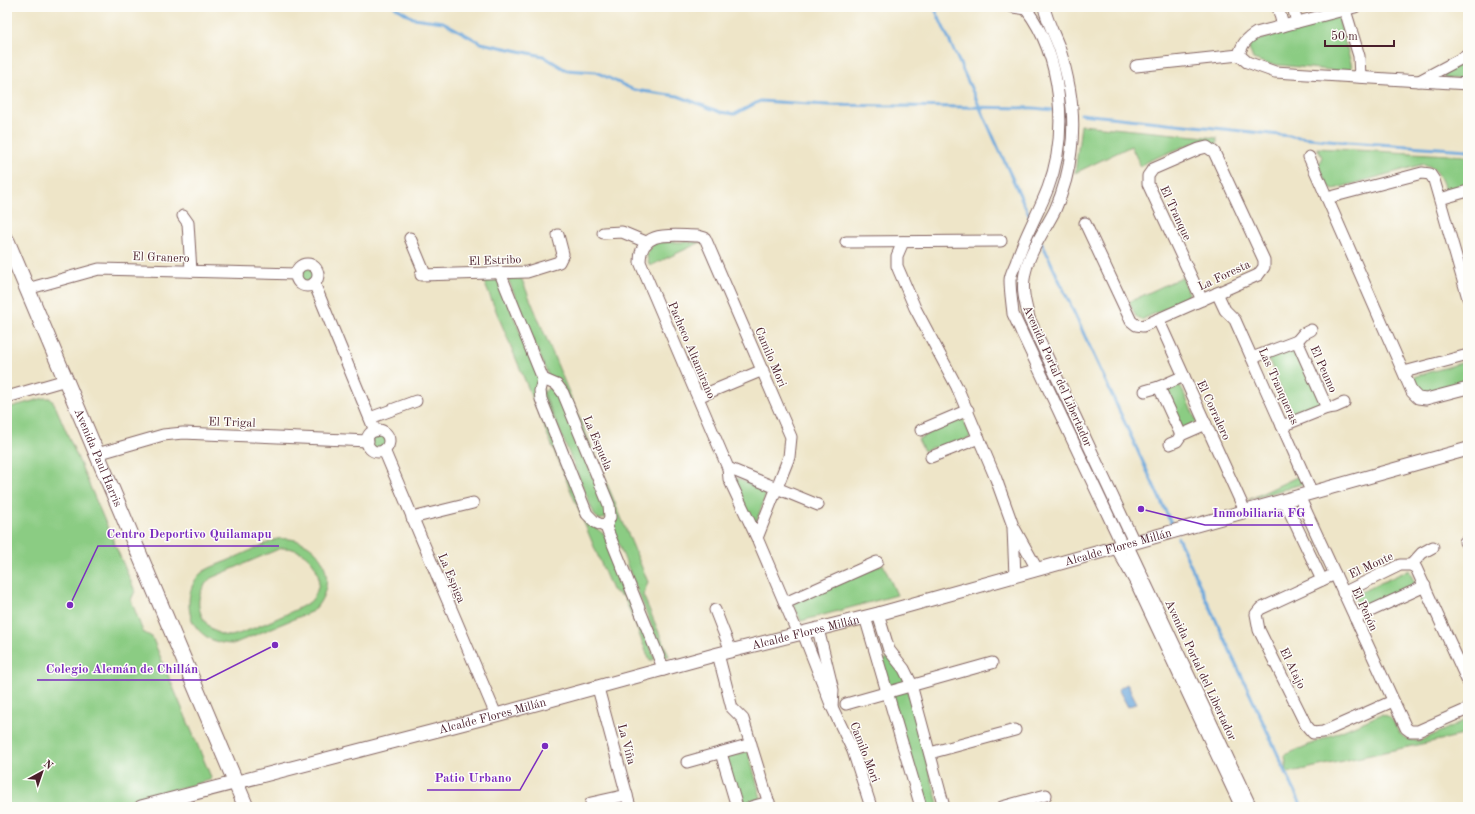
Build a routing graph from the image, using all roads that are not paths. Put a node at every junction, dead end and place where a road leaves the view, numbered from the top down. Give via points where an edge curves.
1 (1013, 7) edge
2 (1044, 7) edge
3 (1278, 7) edge
4 (1293, 7) edge
5 (1028, 8) edge
6 (1350, 8) edge
7 (1297, 22) junction
8 (1283, 26) junction
9 (1239, 55) junction
10 (1468, 56) edge
11 (1136, 66) dead end
12 (1360, 77) junction
13 (1419, 81) junction
14 (1468, 84) edge
15 (1207, 147) joint
16 (1309, 157) dead end
17 (1468, 191) edge
18 (1327, 198) junction
19 (1440, 199) junction
20 (183, 216) dead end
21 (1085, 223) dead end
22 (603, 233) dead end
23 (558, 235) dead end
24 (410, 238) dead end
25 (7, 241) edge
26 (1002, 241) dead end
27 (646, 242) junction
28 (846, 242) dead end
29 (903, 242) junction
30 (191, 271) junction
31 (500, 273) junction
32 (296, 274) junction
33 (314, 284) junction
34 (27, 289) junction
35 (1217, 293) junction
36 (1467, 294) edge
37 (1202, 300) junction
38 (1158, 319) junction
39 (1311, 330) dead end
40 (1297, 341) junction
41 (1468, 355) edge
42 (1252, 358) junction
43 (762, 370) junction
44 (1404, 372) junction
45 (1184, 376) junction
46 (543, 379) junction
47 (66, 380) junction
48 (1159, 387) junction
49 (1468, 388) edge
50 (1145, 391) dead end
51 (7, 397) edge
52 (698, 397) junction
53 (416, 401) dead end
54 (1344, 403) dead end
55 (1327, 408) junction
56 (968, 410) junction
57 (370, 418) junction
58 (1206, 424) junction
59 (1282, 426) junction
60 (921, 430) dead end
61 (375, 431) junction
62 (1181, 435) junction
63 (979, 438) junction
64 (368, 441) junction
65 (1170, 444) dead end
66 (1468, 449) edge
67 (384, 450) junction
68 (97, 454) junction
69 (931, 457) dead end
70 (728, 468) junction
71 (776, 489) junction
72 (1312, 493) junction
73 (1299, 496) junction
74 (1284, 500) junction
75 (473, 503) dead end
76 (818, 505) dead end
77 (1245, 511) junction
78 (412, 518) junction
79 (1013, 526) junction
80 (606, 528) junction
81 (757, 538) junction
82 (1125, 544) junction
83 (1433, 547) dead end
84 (877, 562) dead end
85 (1411, 565) junction
86 (1036, 569) junction
87 (1335, 574) junction
88 (1015, 576) junction
89 (1322, 580) junction
90 (1425, 586) junction
91 (1343, 593) junction
92 (785, 603) junction
93 (715, 610) dead end
94 (878, 614) junction
95 (865, 617) junction
96 (1355, 618) junction
97 (818, 629) junction
98 (800, 634) junction
99 (724, 653) junction
100 (992, 663) dead end
101 (664, 670) junction
102 (1468, 682) edge
103 (912, 686) junction
104 (598, 688) junction
105 (887, 692) junction
106 (1393, 701) junction
107 (846, 704) dead end
108 (832, 707) junction
109 (1468, 709) edge
110 (496, 715) junction
111 (1015, 730) dead end
112 (751, 744) junction
113 (721, 753) junction
114 (930, 753) junction
115 (687, 762) dead end
116 (236, 782) junction
117 (627, 795) junction
118 (1046, 795) dead end
119 (769, 805) edge
120 (141, 807) edge
121 (246, 807) edge
122 (592, 807) edge
123 (630, 807) edge
124 (737, 807) edge
125 (751, 807) edge
126 (871, 807) edge
127 (921, 807) edge
128 (944, 807) edge
129 (1002, 807) edge
130 (1241, 807) edge
131 (1252, 807) edge

1 - 5 street
2 - 82 street, Avenida Portal del Libertador via 1059,47 1070,89 1073,129 1064,184 1055,209 1030,257 1024,278 1023,295 1029,318
3 - 8 street
4 - 7 street
5 - 82 street, Avenida Portal del Libertador via 1047,48 1059,103 1060,122 1056,162 1049,186 1021,246 1010,279 1013,314
6 - 7 street
6 - 12 street via 1359,56
7 - 8 street
8 - 9 street via 1256,33 1248,38 1242,44
9 - 11 street
9 - 12 street via 1246,62 1275,72
10 - 13 street
12 - 13 street
13 - 14 street
15 - 35 street, La Foresta via 1214,152 1264,260 1264,267 1258,275
15 - 37 street, El Tranque via 1153,169 1148,176 1148,184
16 - 18 street
17 - 19 street
18 - 19 street via 1422,173 1430,174
18 - 44 street
19 - 36 street
20 - 30 street via 188,223
21 - 38 street, La Foresta via 1131,321 1143,326
22 - 27 street via 622,232
23 - 31 street, El Estribo via 563,254 559,262 527,272
24 - 31 street, El Estribo via 423,275
25 - 34 main road, Avenida Paul Harris
26 - 29 street
27 - 43 street, Camilo Mori via 655,236 705,238
27 - 52 street, Pacheco Altamirano via 640,251 640,262
28 - 29 street
29 - 56 street via 897,256 897,266 915,308
30 - 32 street, El Granero
30 - 34 street, El Granero via 99,269
31 - 46 street
32 - 33 street via 300,284
32 - 33 street via 302,266 312,266 318,274
33 - 57 street
34 - 47 main road, Avenida Paul Harris
35 - 37 street, La Foresta
35 - 42 street, Las Tranqueras via 1225,310 1235,320
37 - 38 street, La Foresta
38 - 45 street, El Corralero
39 - 40 street, El Peumo
40 - 42 street, El Peumo
40 - 55 street, El Peumo
41 - 44 street
42 - 59 street, Las Tranqueras
43 - 52 street
43 - 71 street, Camilo Mori via 791,437 789,457
44 - 49 street via 1412,392 1418,398 1426,399
45 - 48 street
45 - 58 street, El Corralero
46 - 80 street via 541,399 587,514
46 - 80 street, La Espuela via 556,385 562,393 610,505 610,517
47 - 51 street
47 - 68 main road, Avenida Paul Harris
48 - 50 street
48 - 62 street
52 - 70 street, Pacheco Altamirano
53 - 57 street
54 - 55 street, El Peumo
55 - 59 street, El Peumo
56 - 60 street
56 - 63 street
57 - 61 street
58 - 62 street
58 - 77 street, El Corralero
59 - 72 street, Las Tranqueras
61 - 64 street
61 - 67 street, La Espiga via 382,431 387,435 389,442
62 - 65 street via 1177,441
63 - 69 street
63 - 79 street
64 - 67 street via 372,449 378,452
64 - 68 street, El Trigal via 183,433 163,435
66 - 72 street, Alcalde Flores Millán
67 - 78 street, La Espiga
68 - 116 main road, Avenida Paul Harris
70 - 71 street
70 - 81 street, Camilo Mori via 729,479
71 - 76 street
71 - 81 street, Camilo Mori
72 - 73 street, Alcalde Flores Millán
73 - 74 street, Alcalde Flores Millán
73 - 87 street, El Peñón
74 - 77 street, Alcalde Flores Millán
74 - 89 street
75 - 78 street
77 - 82 street, Alcalde Flores Millán
78 - 110 street, La Espiga
79 - 86 street
79 - 88 street
80 - 101 street
81 - 92 street, Camilo Mori
82 - 86 street, Alcalde Flores Millán
82 - 130 street, Avenida Portal del Libertador via 1139,590
82 - 131 street, Avenida Portal del Libertador
83 - 85 street, El Monte via 1422,553
84 - 92 street
85 - 90 street, El Monte via 1419,572
85 - 91 street, El Monte via 1400,565
86 - 88 street, Alcalde Flores Millán
87 - 89 street, El Atajo
87 - 91 street, El Peñón
88 - 94 street, Alcalde Flores Millán
89 - 106 street, El Atajo via 1266,606 1256,614 1259,630 1306,726 1314,733 1323,732
90 - 96 street
90 - 102 street, El Monte
91 - 96 street, El Peñón
92 - 98 street, Camilo Mori
93 - 99 street
94 - 95 street, Alcalde Flores Millán
94 - 103 street via 889,650 904,668
95 - 97 street, Alcalde Flores Millán
95 - 105 street
96 - 106 street, El Peñón
97 - 98 street, Alcalde Flores Millán
97 - 108 street, Camilo Mori via 833,690
98 - 99 street, Alcalde Flores Millán
98 - 108 street, Camilo Mori
99 - 101 street, Alcalde Flores Millán
99 - 112 street via 732,708 743,719
100 - 103 street
101 - 104 street, Alcalde Flores Millán
103 - 105 street
103 - 114 street
104 - 110 street, Alcalde Flores Millán
104 - 117 street, La Viña
105 - 107 street
105 - 127 street
106 - 109 street, El Peñón via 1410,731 1418,731
108 - 126 street, Camilo Mori via 852,752
110 - 116 street, Alcalde Flores Millán
111 - 114 street
112 - 113 street
112 - 119 street
113 - 115 street
113 - 124 street
114 - 128 street
116 - 120 street, Alcalde Flores Millán
116 - 121 main road, Avenida Paul Harris
117 - 122 street via 590,803
117 - 123 street, La Viña
118 - 129 street
119 - 125 street

